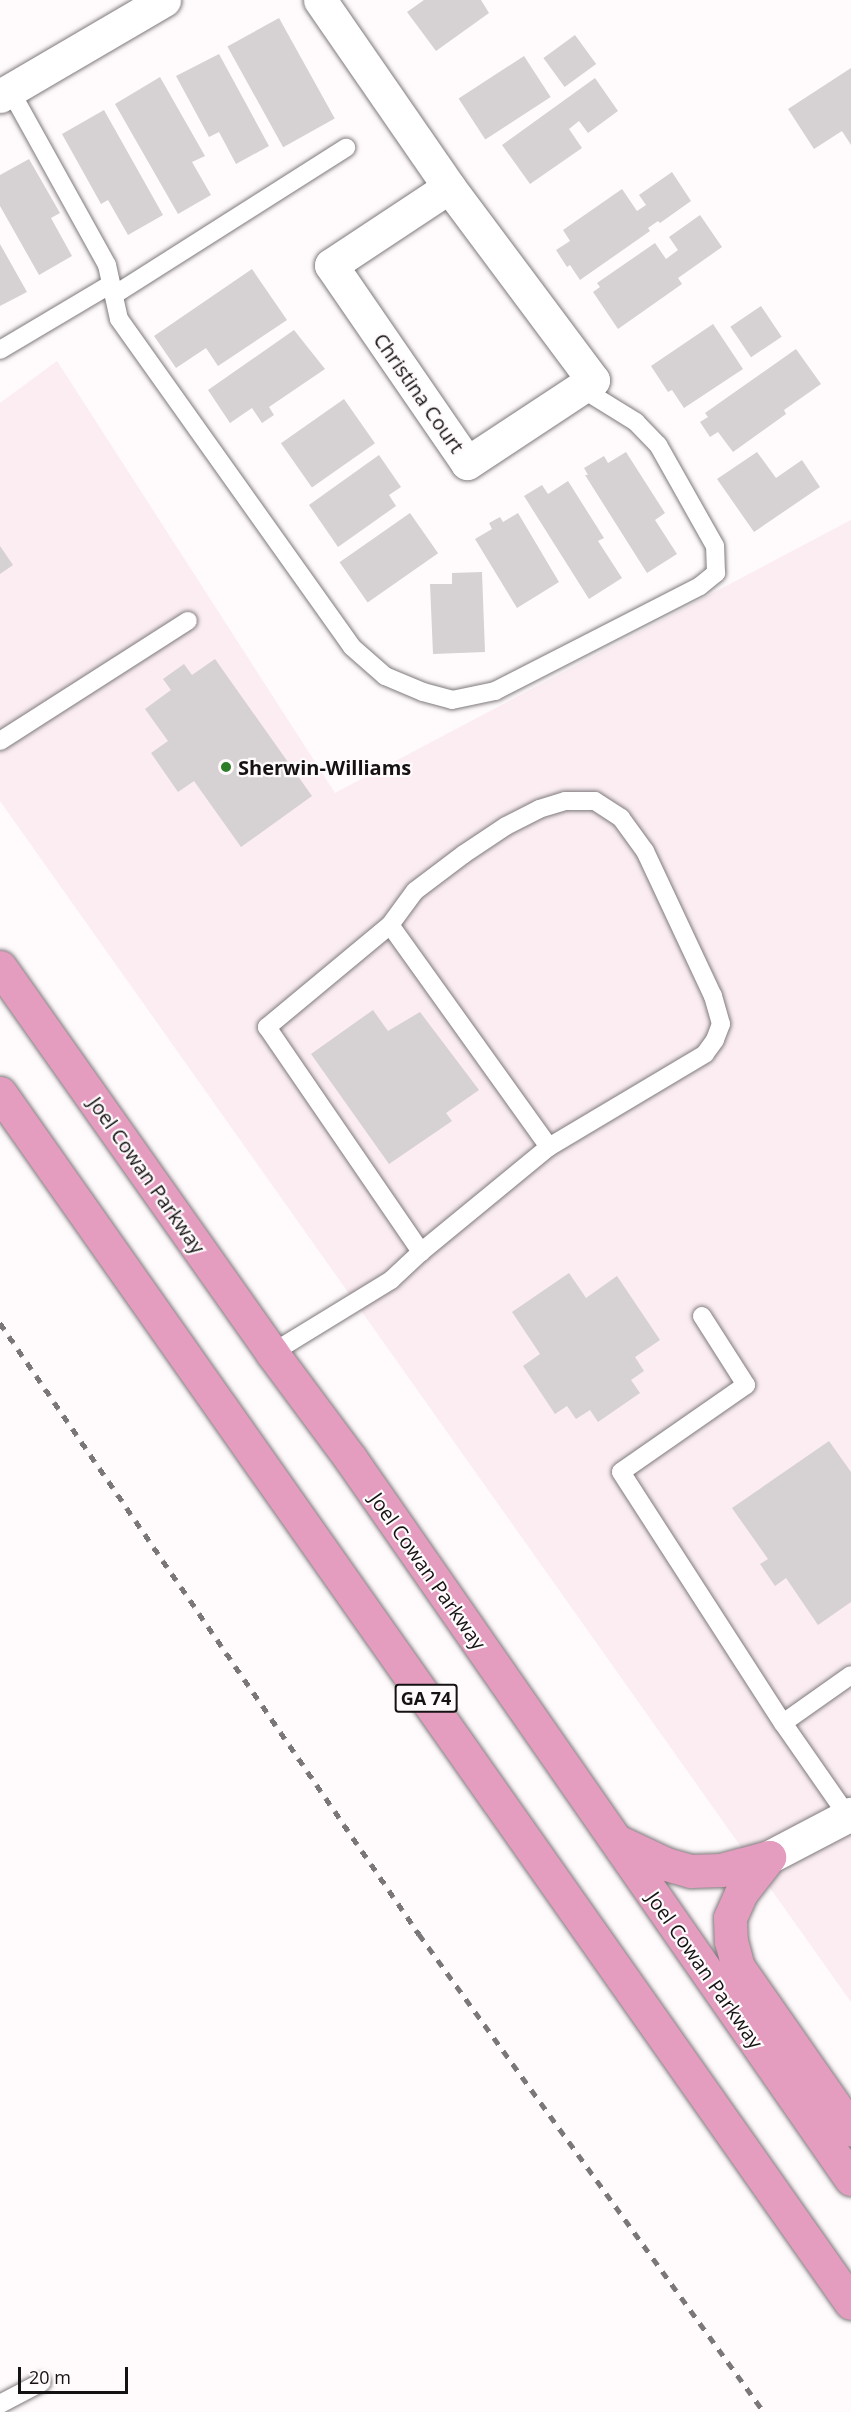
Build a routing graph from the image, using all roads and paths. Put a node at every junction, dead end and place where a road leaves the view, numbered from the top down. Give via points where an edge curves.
1 (164, 0) edge
2 (320, 0) edge
3 (5, 93) edge
4 (346, 148) dead end
5 (449, 187) junction
6 (112, 290) junction
7 (0, 350) edge
8 (581, 388) junction
9 (188, 621) dead end
10 (0, 741) edge
11 (390, 925) junction
12 (0, 967) edge
13 (0, 1093) edge
14 (549, 1147) junction
15 (421, 1252) junction
16 (702, 1316) dead end
17 (272, 1353) junction
18 (851, 1675) edge
19 (783, 1722) junction
20 (850, 1818) edge
21 (615, 1840) junction
22 (769, 1857) junction
23 (851, 2128) edge
24 (851, 2179) edge
25 (851, 2303) edge
26 (42, 2382) dead end
27 (0, 2404) edge

1 - 3 street
2 - 5 street
3 - 6 lane via 107,265
4 - 6 lane
5 - 8 street via 593,380
5 - 8 street, Christina Court via 331,265 467,463
6 - 7 lane
6 - 8 lane via 119,319 352,646 385,676 452,700 495,691 700,586 716,573 715,546 658,445 636,422
9 - 10 lane
11 - 14 lane
11 - 14 lane via 415,891 464,854 506,826 565,801 595,801 621,818 645,851 713,996 721,1024 705,1053
11 - 15 lane via 267,1027
12 - 17 main road, Joel Cowan Parkway
13 - 25 main road, GA 74
14 - 15 lane
15 - 17 lane via 391,1280
16 - 19 lane via 746,1385 621,1472
17 - 21 main road, Joel Cowan Parkway via 350,1458
18 - 19 lane
19 - 20 lane
20 - 22 street
21 - 22 main road via 691,1871 721,1870
21 - 24 main road, Joel Cowan Parkway
22 - 23 main road via 741,1893 730,1918 738,1967
26 - 27 lane

